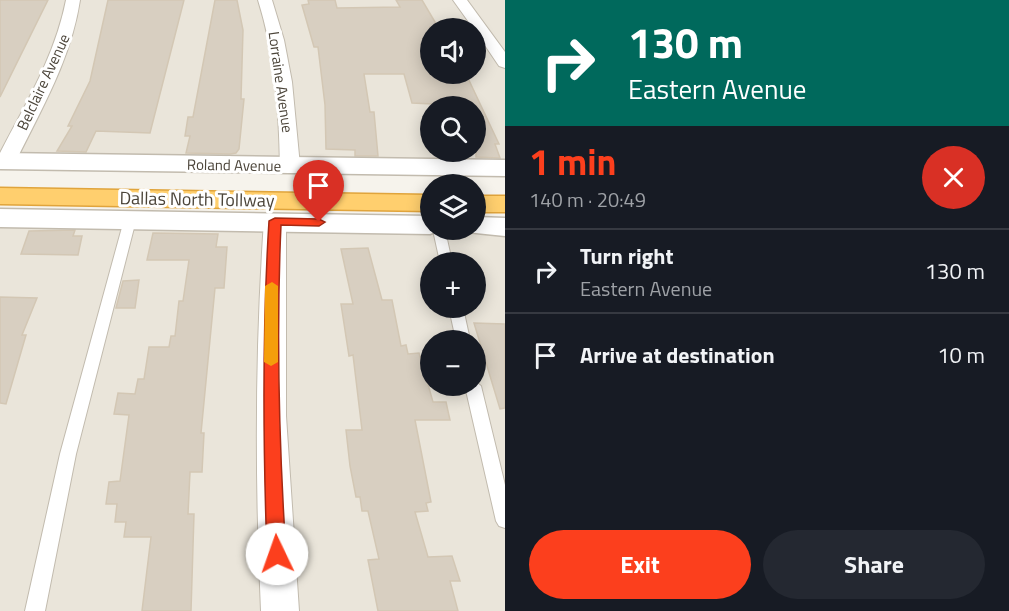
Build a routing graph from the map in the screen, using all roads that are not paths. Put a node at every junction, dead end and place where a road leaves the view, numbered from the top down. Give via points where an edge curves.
1 (73, 0) edge
2 (265, 0) edge
3 (460, 0) edge
4 (505, 63) edge
5 (290, 166) junction
6 (2, 167) edge
7 (505, 168) edge
8 (420, 185) edge
9 (486, 186) edge
10 (505, 186) edge
11 (0, 196) edge
12 (420, 203) edge
13 (486, 204) edge
14 (505, 204) edge
15 (0, 218) edge
16 (130, 220) junction
17 (275, 221) junction
18 (420, 225) edge
19 (486, 226) edge
20 (505, 227) edge
21 (475, 396) edge
22 (505, 521) edge
23 (35, 611) edge
24 (280, 611) edge

1 - 6 street, Belclaire Avenue via 57,60
2 - 5 street, Lorraine Avenue via 277,39 287,106
3 - 4 street
5 - 6 street, Roland Avenue
5 - 7 street, Roland Avenue
6 - 8 highway, Dallas North Tollway
9 - 10 highway
11 - 12 highway, Dallas North Tollway
13 - 14 highway
15 - 16 street
16 - 17 street
16 - 23 lane via 68,454
17 - 18 street
17 - 24 street via 271,443
19 - 20 street
21 - 22 lane

